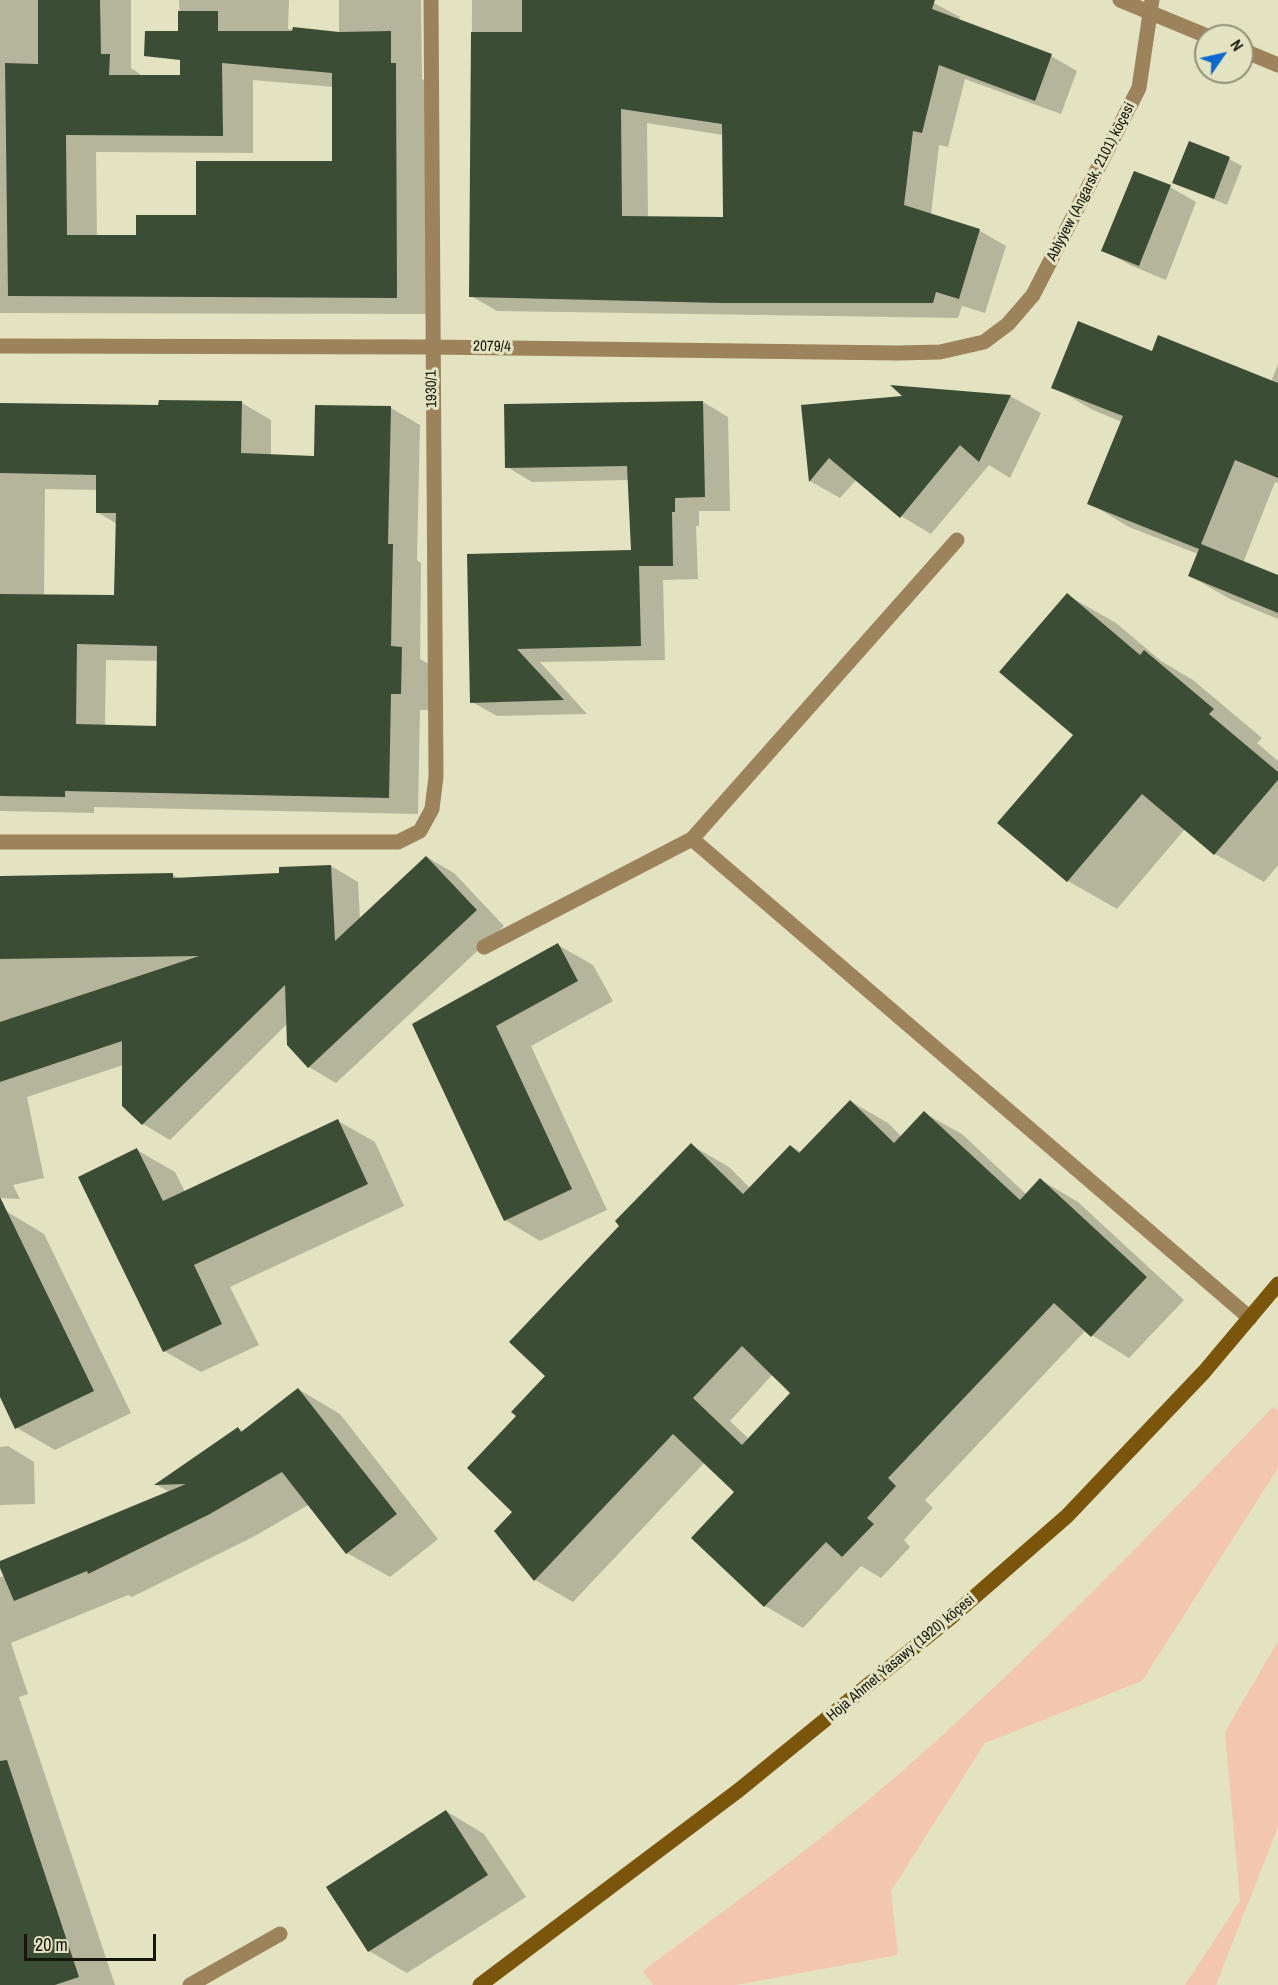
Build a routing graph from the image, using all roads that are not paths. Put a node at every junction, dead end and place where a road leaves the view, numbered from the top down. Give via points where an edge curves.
1 (431, 0) edge
2 (1120, 0) edge
3 (1151, 6) edge
4 (1194, 29) edge
5 (1254, 55) edge
6 (1278, 65) edge
7 (984, 342) joint
8 (0, 346) edge
9 (432, 347) junction
10 (957, 540) dead end
11 (692, 839) junction
12 (0, 842) edge
13 (484, 947) dead end
14 (1278, 1284) edge
15 (1250, 1318) junction
16 (280, 1934) dead end
17 (190, 1985) edge
18 (480, 1985) edge

1 - 9 street, 1930/1
2 - 3 street
3 - 4 street
3 - 7 street, Ablyýew (Angarsk, 2101) köçesi via 1139,88 1033,295 1008,324
5 - 6 street
7 - 9 street, 2079/4 / 2079/4 via 940,352 898,353
8 - 9 street, 2079/4 / 2079/4
9 - 12 street, 1930/1 via 436,777 432,809 420,831 398,842
10 - 11 street
11 - 13 street
11 - 15 street
14 - 15 street, Hoja Ahmet Ýasawy (1920) köçesi
15 - 18 street, Hoja Ahmet Ýasawy (1920) köçesi via 1204,1372 1066,1516 950,1619 739,1790
16 - 17 street

